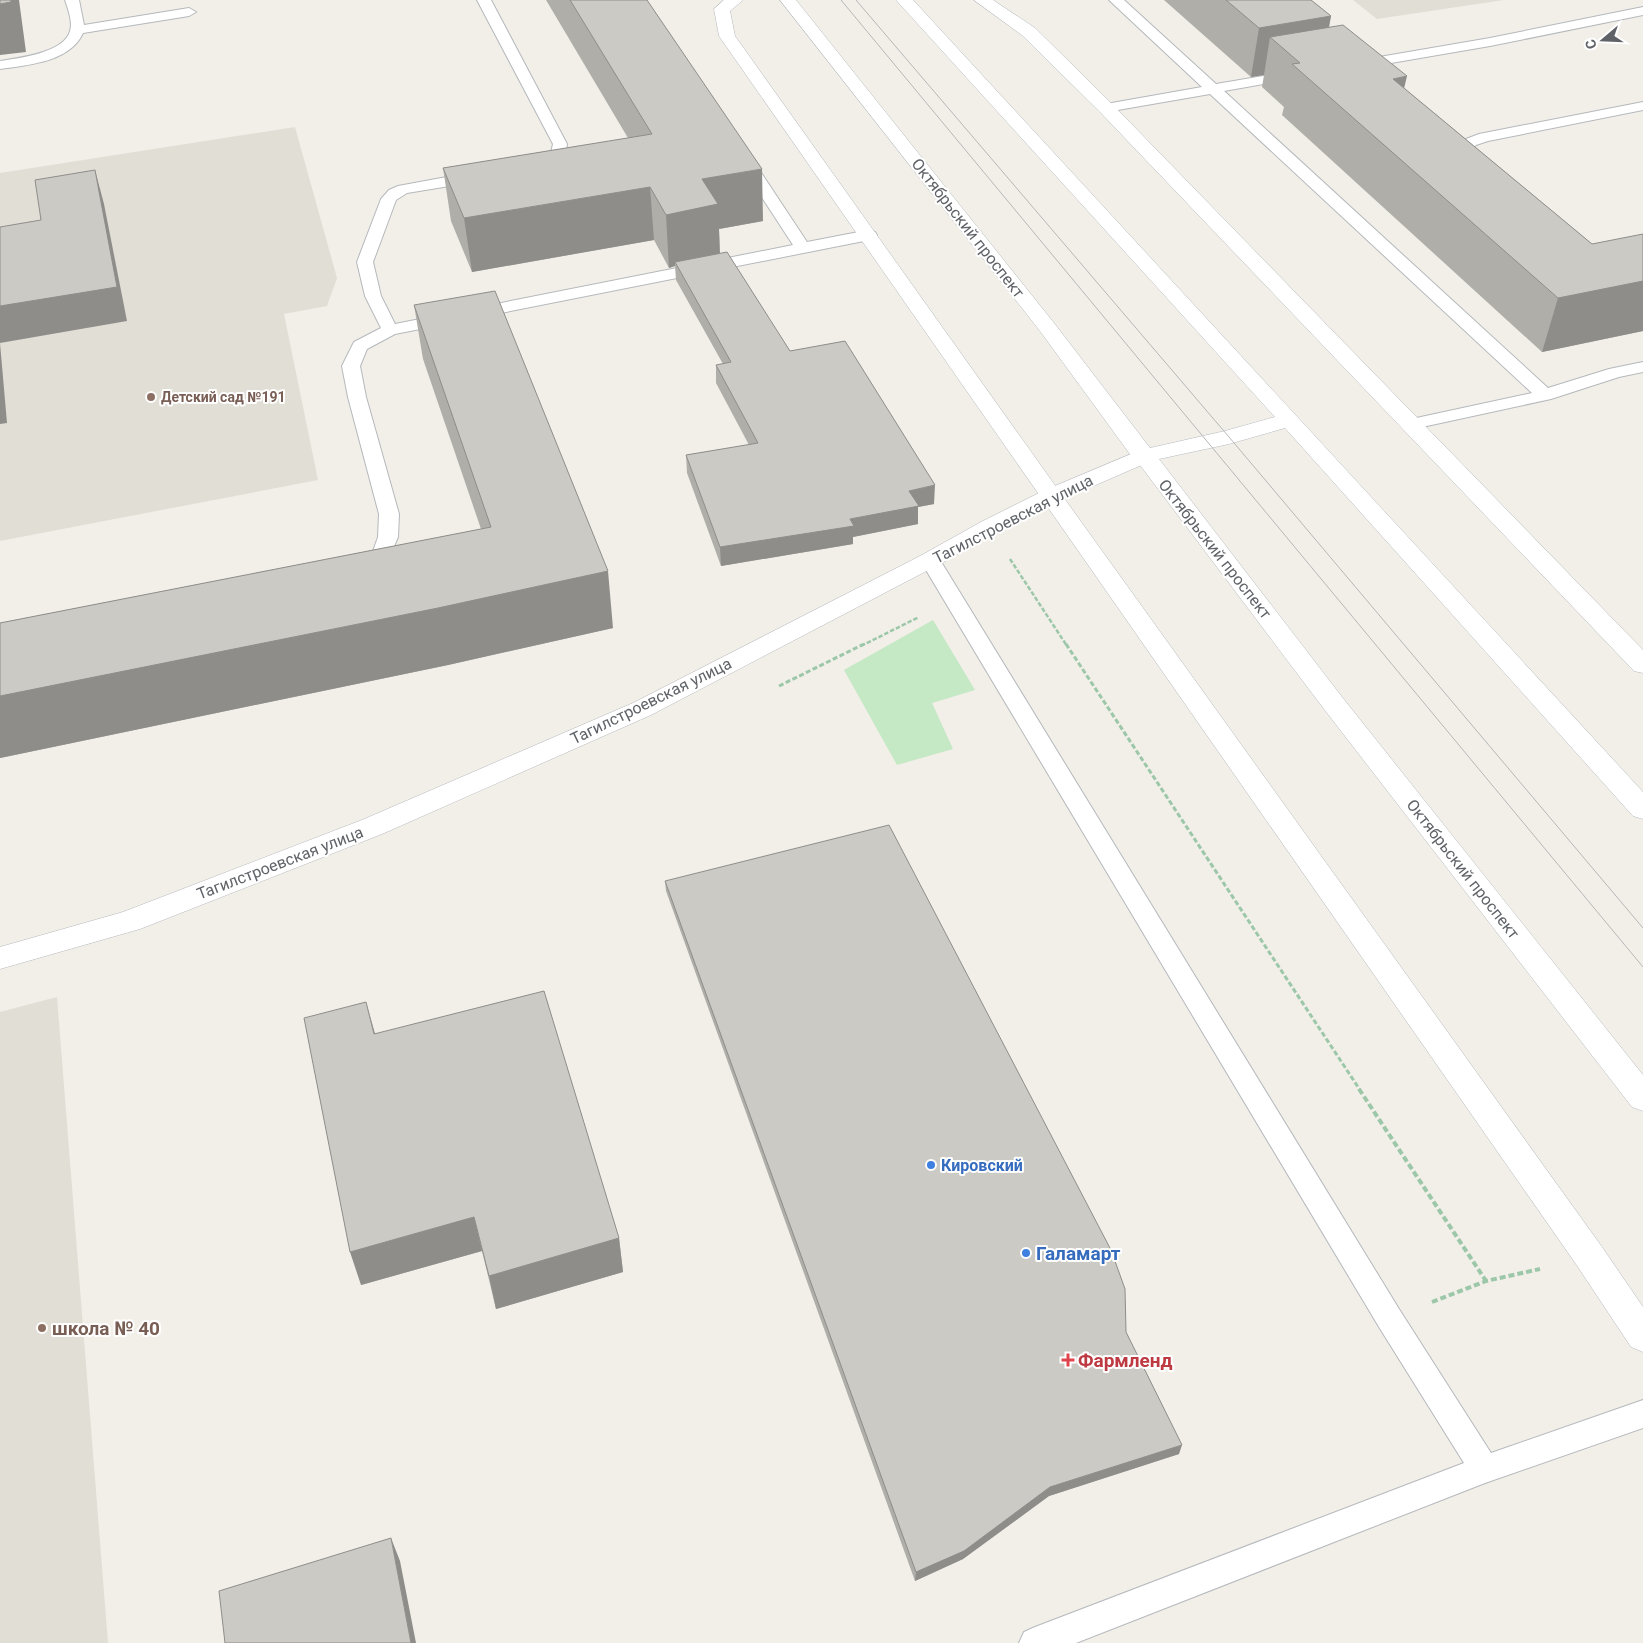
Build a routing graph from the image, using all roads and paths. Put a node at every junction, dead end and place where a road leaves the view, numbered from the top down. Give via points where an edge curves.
1 (72, 0) edge
2 (484, 0) edge
3 (734, 0) edge
4 (788, 0) edge
5 (904, 0) edge
6 (982, 0) edge
7 (1116, 0) edge
8 (1643, 11) edge
9 (189, 12) dead end
10 (77, 30) junction
11 (1343, 53) edge
12 (0, 65) edge
13 (1357, 65) junction
14 (1338, 68) edge
15 (1310, 73) edge
16 (1214, 88) junction
17 (1643, 106) edge
18 (1106, 108) junction
19 (735, 143) edge
20 (526, 170) edge
21 (490, 175) edge
22 (1489, 177) edge
23 (869, 235) junction
24 (803, 248) junction
25 (390, 330) junction
26 (1643, 367) edge
27 (1545, 395) junction
28 (1290, 420) junction
29 (1413, 424) junction
30 (1143, 456) junction
31 (1051, 496) junction
32 (989, 528) junction
33 (930, 560) junction
34 (346, 579) edge
35 (1643, 665) edge
36 (1643, 809) edge
37 (0, 958) edge
38 (1643, 1098) edge
39 (1590, 1257) junction
40 (1486, 1281) junction
41 (1389, 1318) junction
42 (1643, 1336) edge
43 (1643, 1414) edge
44 (1485, 1469) junction
45 (1035, 1643) edge

1 - 10 lane
2 - 20 lane via 560,144 561,152 557,159
3 - 23 street via 722,9 727,36
4 - 30 street, Октябрьский проспект via 1047,327
5 - 28 street
6 - 18 street via 1029,32
7 - 16 lane
8 - 13 lane
9 - 10 lane
10 - 12 lane via 74,39 53,53
11 - 13 lane
13 - 14 lane
15 - 16 lane
16 - 18 lane
16 - 27 lane
17 - 22 lane via 1471,142 1463,149 1466,156
18 - 29 street
19 - 24 lane
21 - 25 lane via 403,189 389,199 365,262 373,296
23 - 24 lane
23 - 31 street
24 - 25 lane
25 - 34 lane via 360,346 351,366 389,514 388,537 381,557 364,571
26 - 27 lane
27 - 29 lane
28 - 30 street, Тагилстроевская улица
28 - 36 street
29 - 35 street
30 - 31 street, Тагилстроевская улица
30 - 38 street, Октябрьский проспект
31 - 32 street, Тагилстроевская улица
31 - 39 street
32 - 33 street, Тагилстроевская улица
32 - 40 path
33 - 37 street, Тагилстроевская улица via 642,709 372,827 130,921
33 - 41 lane
39 - 40 path
39 - 42 street
40 - 41 path
41 - 44 lane
43 - 44 lane
44 - 45 lane

